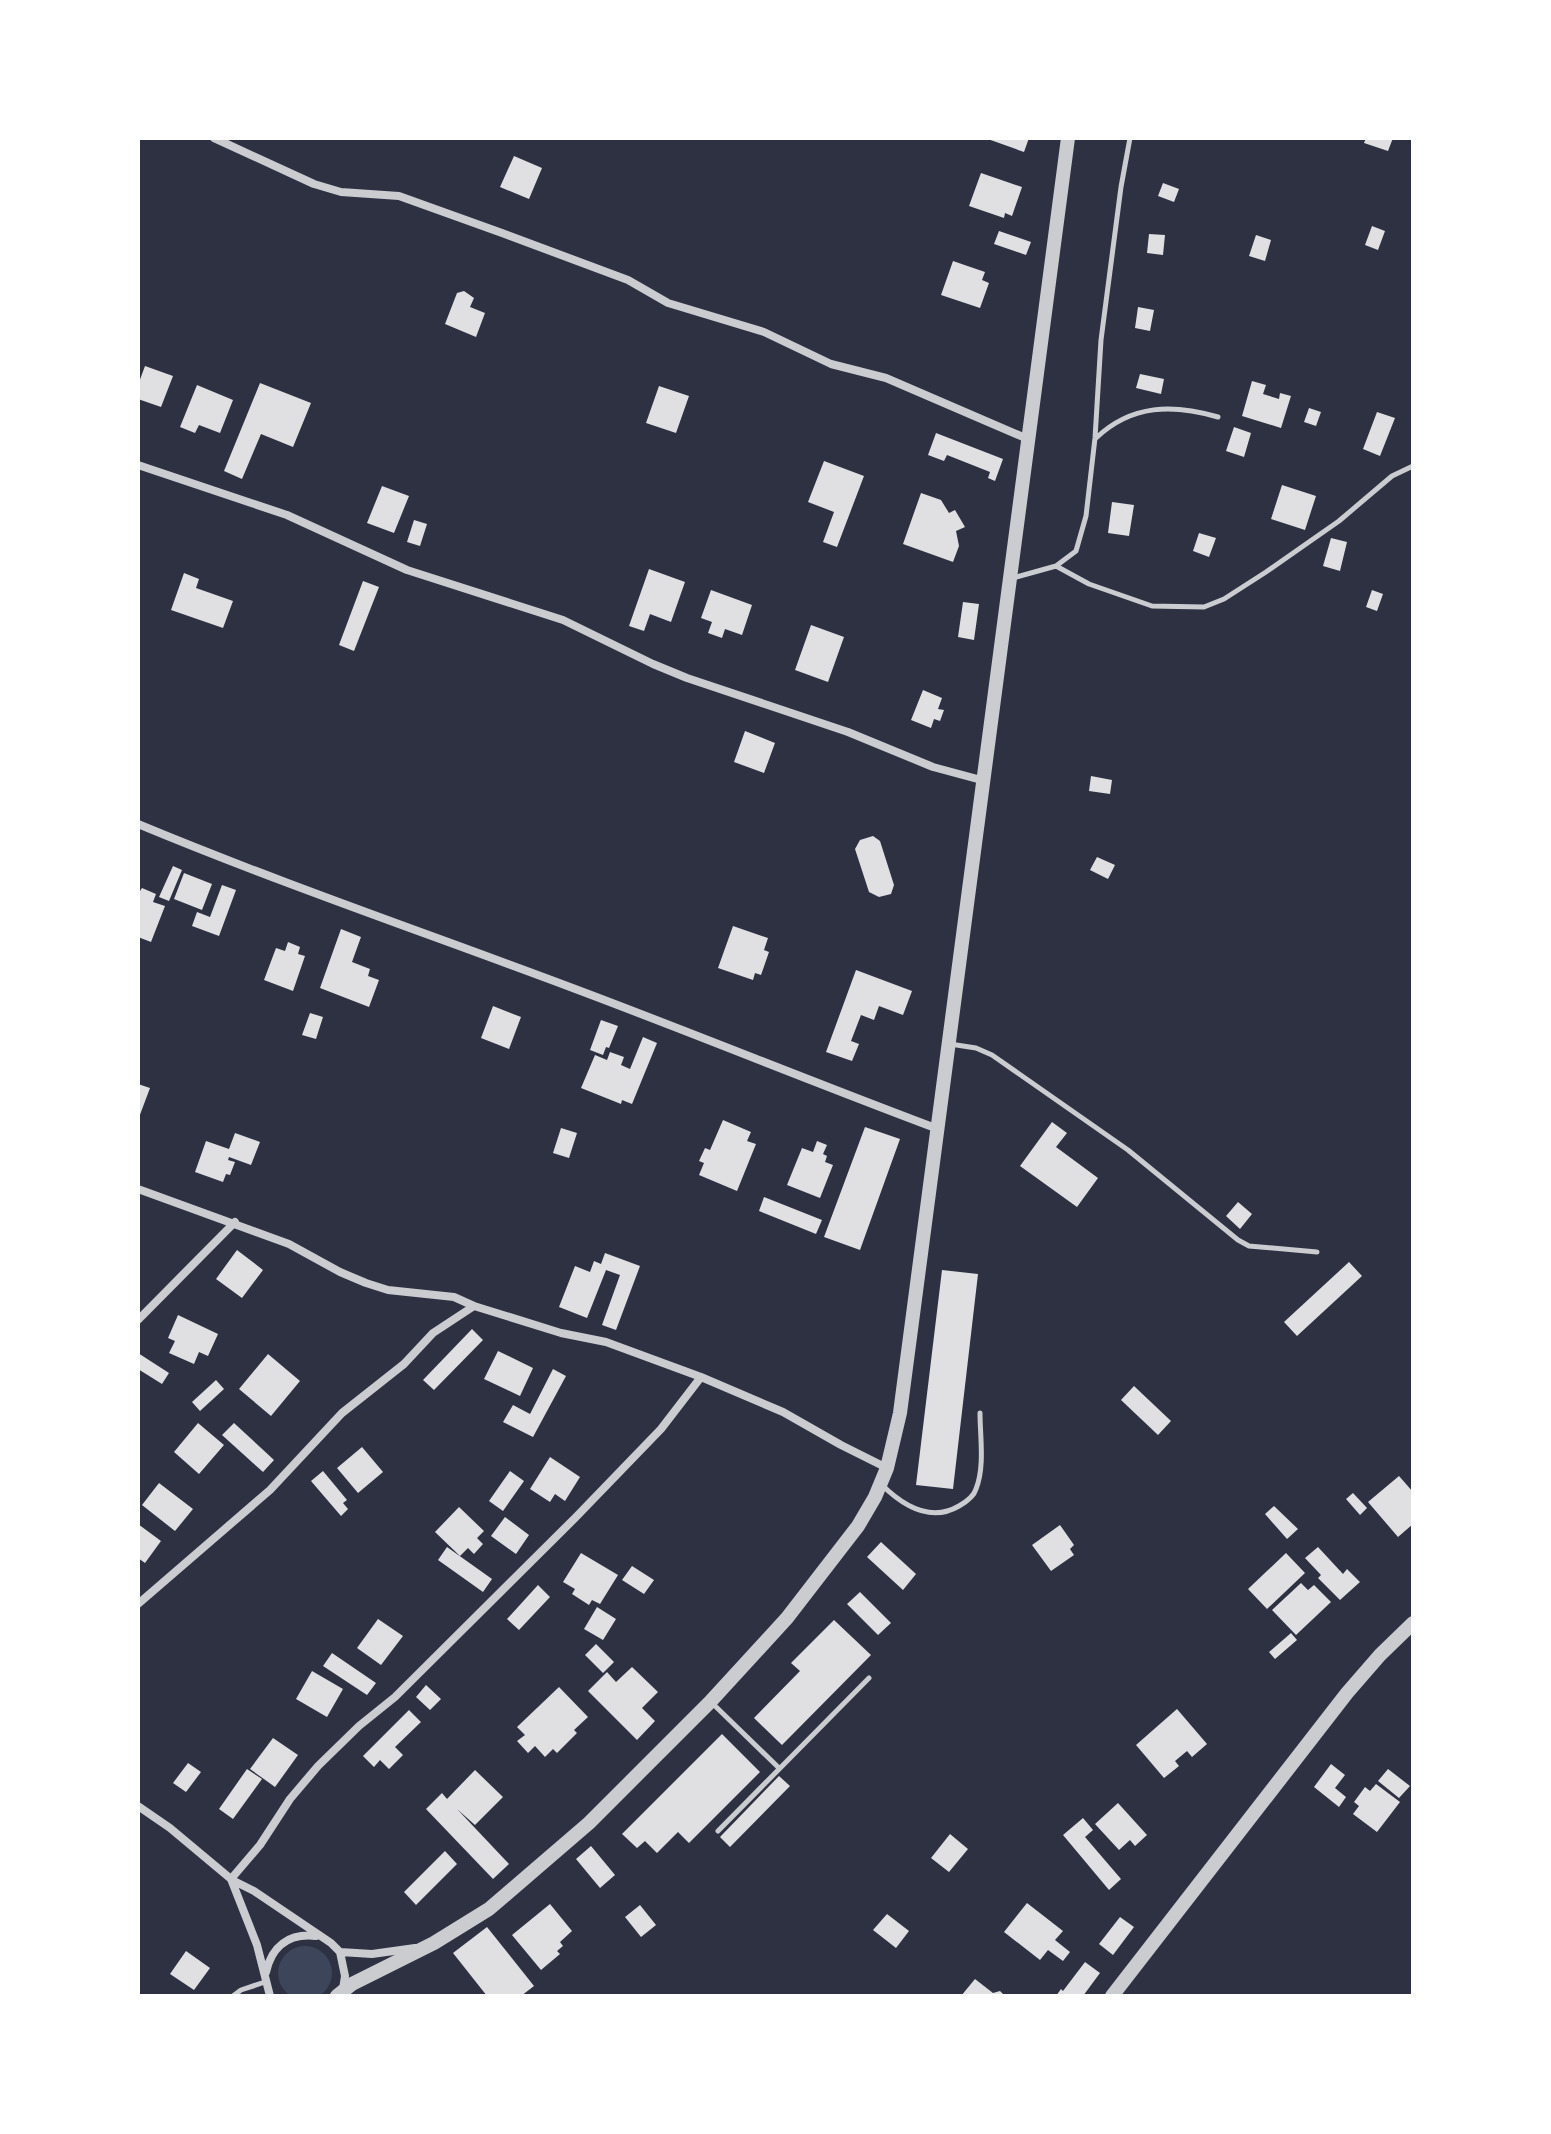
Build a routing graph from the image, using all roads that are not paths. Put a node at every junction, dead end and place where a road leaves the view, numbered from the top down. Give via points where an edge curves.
1 (214, 138) edge
2 (1068, 138) edge
3 (1130, 138) edge
4 (1218, 417) dead end
5 (1095, 438) junction
6 (1030, 440) junction
7 (138, 465) edge
8 (1413, 466) edge
9 (1056, 566) junction
10 (1012, 578) junction
11 (985, 781) junction
12 (138, 824) edge
13 (949, 1044) junction
14 (938, 1129) junction
15 (138, 1189) edge
16 (235, 1222) junction
17 (1317, 1252) dead end
18 (474, 1306) junction
19 (138, 1320) edge
20 (701, 1377) junction
21 (980, 1413) dead end
22 (887, 1468) junction
23 (881, 1484) junction
24 (138, 1604) edge
25 (1413, 1623) edge
26 (869, 1678) dead end
27 (710, 1702) junction
28 (779, 1768) junction
29 (138, 1806) edge
30 (718, 1831) dead end
31 (231, 1879) junction
32 (321, 1937) junction
33 (422, 1948) junction
34 (340, 1952) junction
35 (265, 1982) junction
36 (340, 1993) edge
37 (233, 1996) edge
38 (270, 1996) edge
39 (1112, 1996) edge

1 - 6 street via 314,184 341,192 399,196 516,238 628,280 668,303 764,332 831,364 886,378
2 - 6 street
3 - 5 lane via 1101,340
4 - 5 lane via 1179,408 1142,412 1114,422
5 - 9 lane via 1086,516 1076,551
6 - 10 street
7 - 11 street via 287,515 407,570 563,620 687,678
8 - 9 lane via 1392,476 1266,572 1204,607 1152,606
9 - 10 lane
10 - 11 street
11 - 13 street
12 - 14 street
13 - 14 street
13 - 17 lane via 992,1055 1128,1150 1238,1240 1261,1248
14 - 22 street via 900,1413
15 - 16 street
16 - 18 street via 366,1283 454,1297
16 - 19 street
18 - 20 street via 606,1342
18 - 24 street via 433,1333 404,1364 342,1413 288,1473
20 - 22 street via 783,1412
20 - 31 street via 661,1429 576,1517 318,1766
21 - 23 lane via 981,1462 976,1490 965,1503 934,1513 913,1509
22 - 23 street
23 - 27 street via 858,1526 809,1590
25 - 39 street via 1347,1693
26 - 28 lane
27 - 28 lane
27 - 33 street via 563,1846 489,1909
28 - 30 lane
29 - 31 street
31 - 32 street
31 - 35 street via 257,1945
32 - 34 street
32 - 35 street via 303,1935 282,1942 269,1960
33 - 34 street
33 - 36 street
34 - 36 street via 345,1976
35 - 37 lane
35 - 38 street

